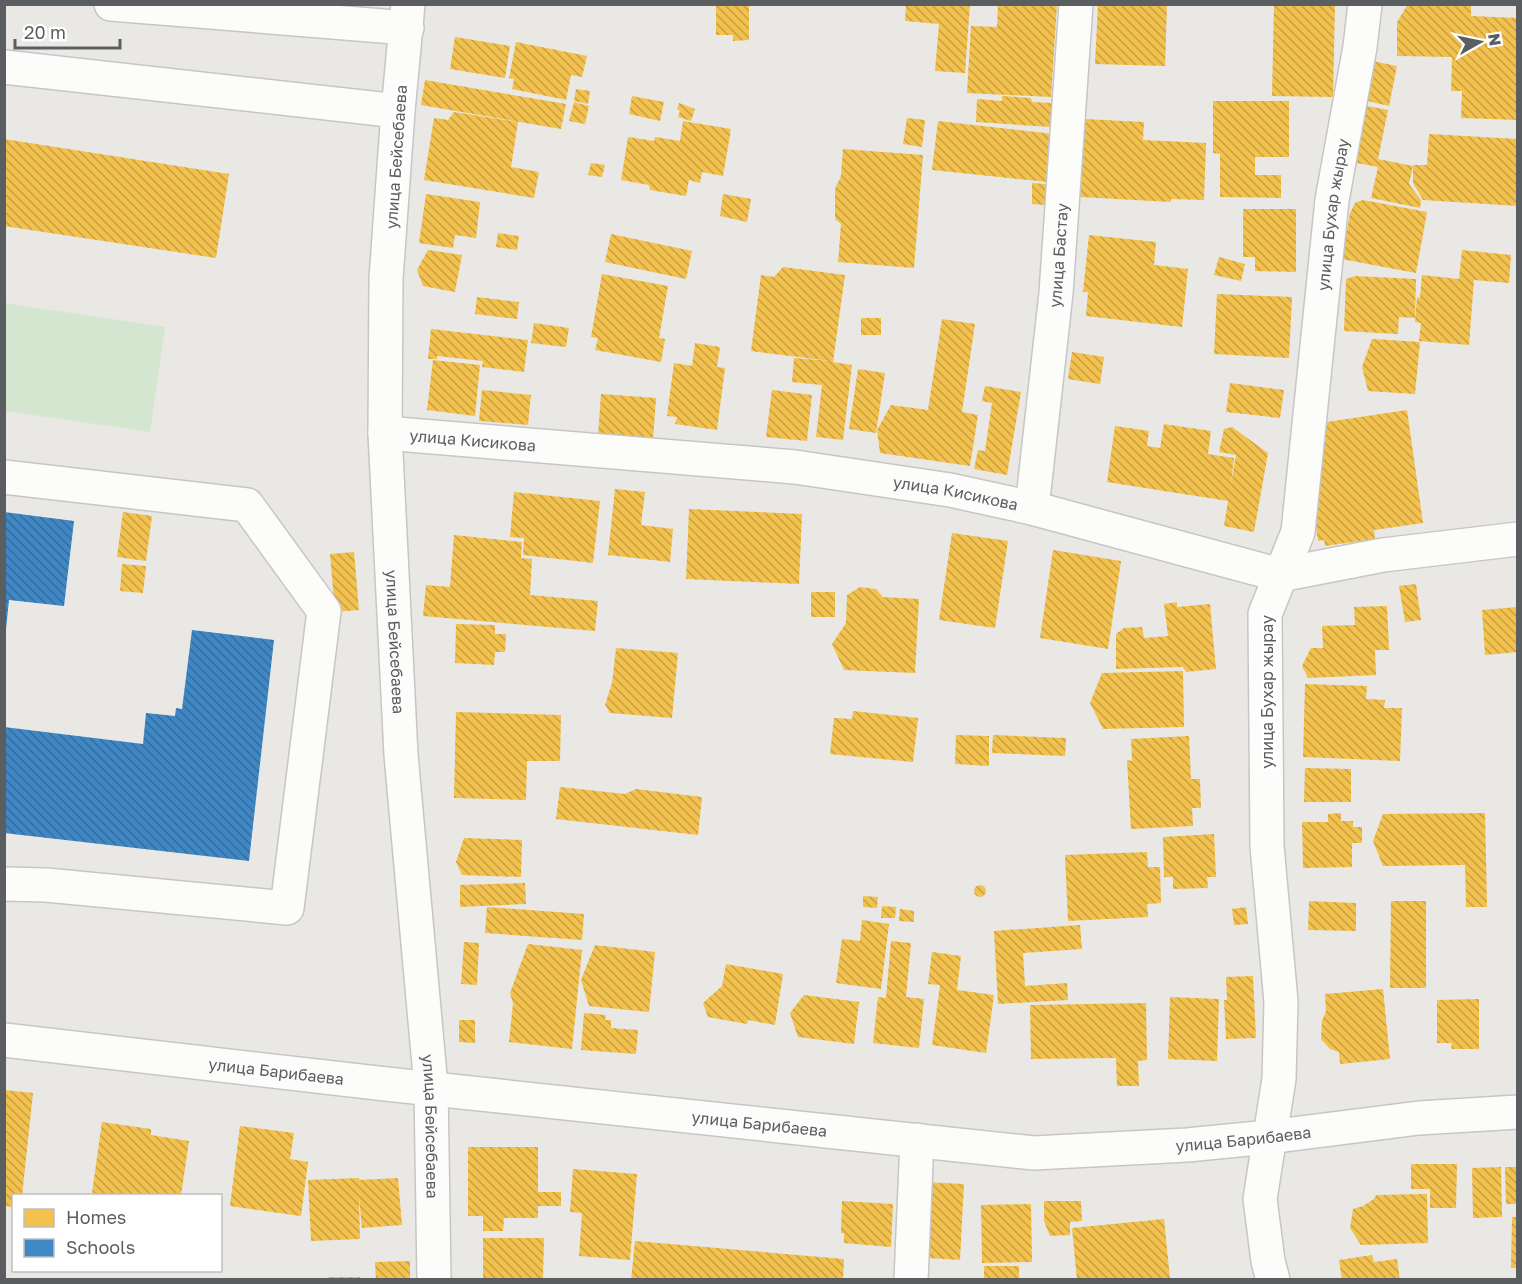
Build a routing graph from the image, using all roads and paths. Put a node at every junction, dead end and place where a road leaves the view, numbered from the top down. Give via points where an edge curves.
1 (111, 4) edge
2 (1076, 4) edge
3 (1365, 4) edge
4 (407, 16) edge
5 (4, 67) edge
6 (398, 111) junction
7 (385, 433) junction
8 (4, 477) edge
9 (1032, 508) junction
10 (1518, 539) edge
11 (1280, 575) junction
12 (4, 884) edge
13 (4, 1040) edge
14 (431, 1088) junction
15 (1518, 1112) edge
16 (1269, 1137) junction
17 (917, 1140) junction
18 (435, 1280) edge
19 (911, 1280) edge
20 (1273, 1280) edge

1 - 4 street
2 - 9 street, улица Бастау via 1056,292
3 - 11 street, улица Бухар жырау via 1332,200 1298,532
4 - 6 street, улица Бейсебаева
5 - 6 street
6 - 7 street, улица Бейсебаева via 386,279
7 - 9 street, улица Кисикова via 795,467 950,490
7 - 14 street, улица Бейсебаева via 401,755
8 - 12 street via 247,505 324,611 287,908
9 - 11 street, улица Кисикова
10 - 11 street, улица Кисикова via 1383,555
11 - 16 street, улица Бухар жырау via 1265,614 1268,846 1281,1002 1279,1078
13 - 14 street, улица Барибаева
14 - 17 street, улица Барибаева
14 - 18 street, улица Бейсебаева
15 - 16 street, улица Барибаева via 1419,1118
16 - 17 street, улица Барибаева via 1034,1153
16 - 20 street, улица Бухар жырау via 1260,1199
17 - 19 street

